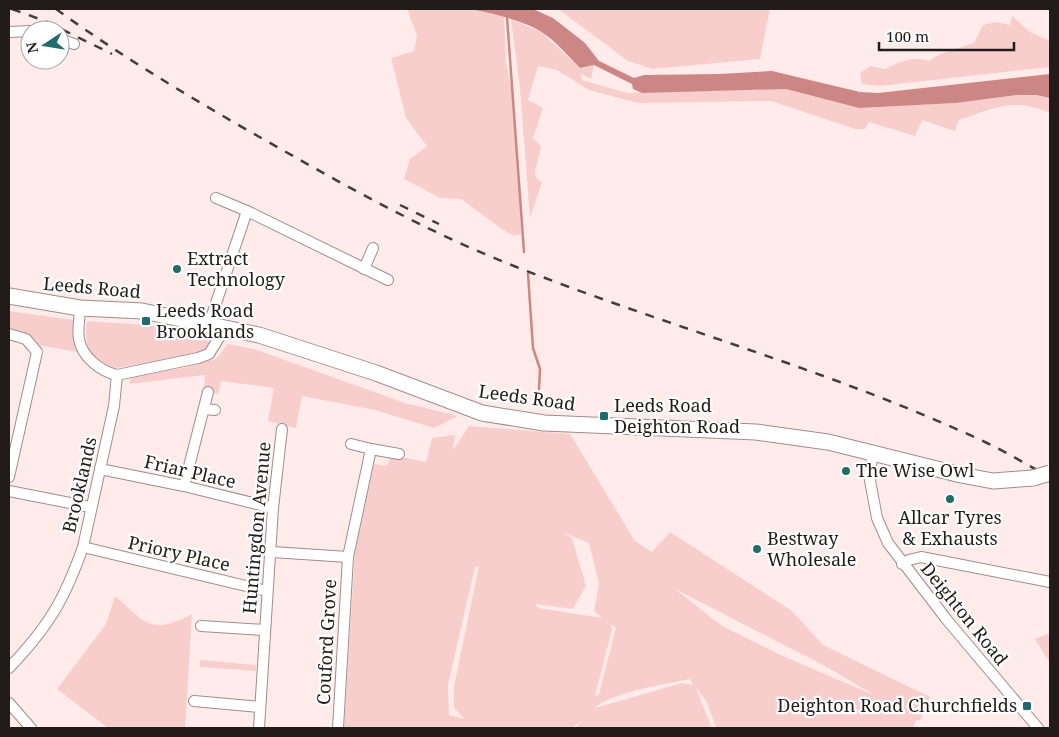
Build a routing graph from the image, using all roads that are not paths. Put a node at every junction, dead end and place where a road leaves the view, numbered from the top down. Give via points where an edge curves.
1 (70, 43) edge
2 (74, 44) dead end
3 (216, 198) dead end
4 (247, 211) junction
5 (373, 248) dead end
6 (364, 269) junction
7 (388, 280) dead end
8 (9, 296) edge
9 (80, 308) junction
10 (209, 324) junction
11 (225, 328) junction
12 (9, 334) edge
13 (117, 375) junction
14 (208, 392) dead end
15 (204, 409) junction
16 (216, 410) dead end
17 (282, 429) dead end
18 (351, 444) dead end
19 (371, 449) junction
20 (399, 454) dead end
21 (873, 454) junction
22 (100, 470) junction
23 (1050, 473) edge
24 (9, 477) edge
25 (184, 486) junction
26 (9, 491) edge
27 (90, 507) junction
28 (273, 508) junction
29 (83, 547) junction
30 (272, 552) junction
31 (348, 557) junction
32 (902, 564) junction
33 (1050, 582) edge
34 (267, 592) junction
35 (201, 626) dead end
36 (264, 630) junction
37 (9, 668) edge
38 (194, 701) dead end
39 (9, 703) edge
40 (260, 707) junction
41 (31, 728) edge
42 (259, 728) edge
43 (338, 728) edge
44 (1038, 728) edge

1 - 2 street
3 - 4 street
4 - 6 street
4 - 10 street
5 - 6 street
6 - 7 street
8 - 9 main road, Leeds Road
9 - 10 main road, Leeds Road via 142,311
9 - 13 street via 79,339 84,352 97,366
10 - 11 main road, Leeds Road
11 - 13 street via 209,354
11 - 21 main road, Leeds Road via 259,335 376,373 482,413 544,423 756,432 828,442
12 - 24 street via 26,339 37,352
13 - 22 street, Brooklands via 114,406
14 - 15 street
15 - 16 street
15 - 25 street
17 - 28 street, Huntingdon Avenue
18 - 19 street
19 - 20 street
19 - 31 street, Couford Grove
21 - 23 main road, Leeds Road, bridge via 993,481 1033,478
21 - 32 street, Deighton Road via 869,475 877,518
22 - 25 street, Friar Place
22 - 27 street, Brooklands
25 - 28 street, Friar Place
26 - 27 street
27 - 29 street, Brooklands
28 - 30 street, Huntingdon Avenue
29 - 34 street, Priory Place
29 - 37 street, Brooklands via 65,596 38,636
30 - 31 street, Couford Grove
30 - 34 street, Huntingdon Avenue
31 - 43 street, Couford Grove
32 - 33 street via 921,558
32 - 44 street, Deighton Road
34 - 36 street, Huntingdon Avenue
35 - 36 street, Huntingdon Avenue
36 - 40 street, Huntingdon Avenue
38 - 40 street
39 - 41 street
40 - 42 street, Huntingdon Avenue

